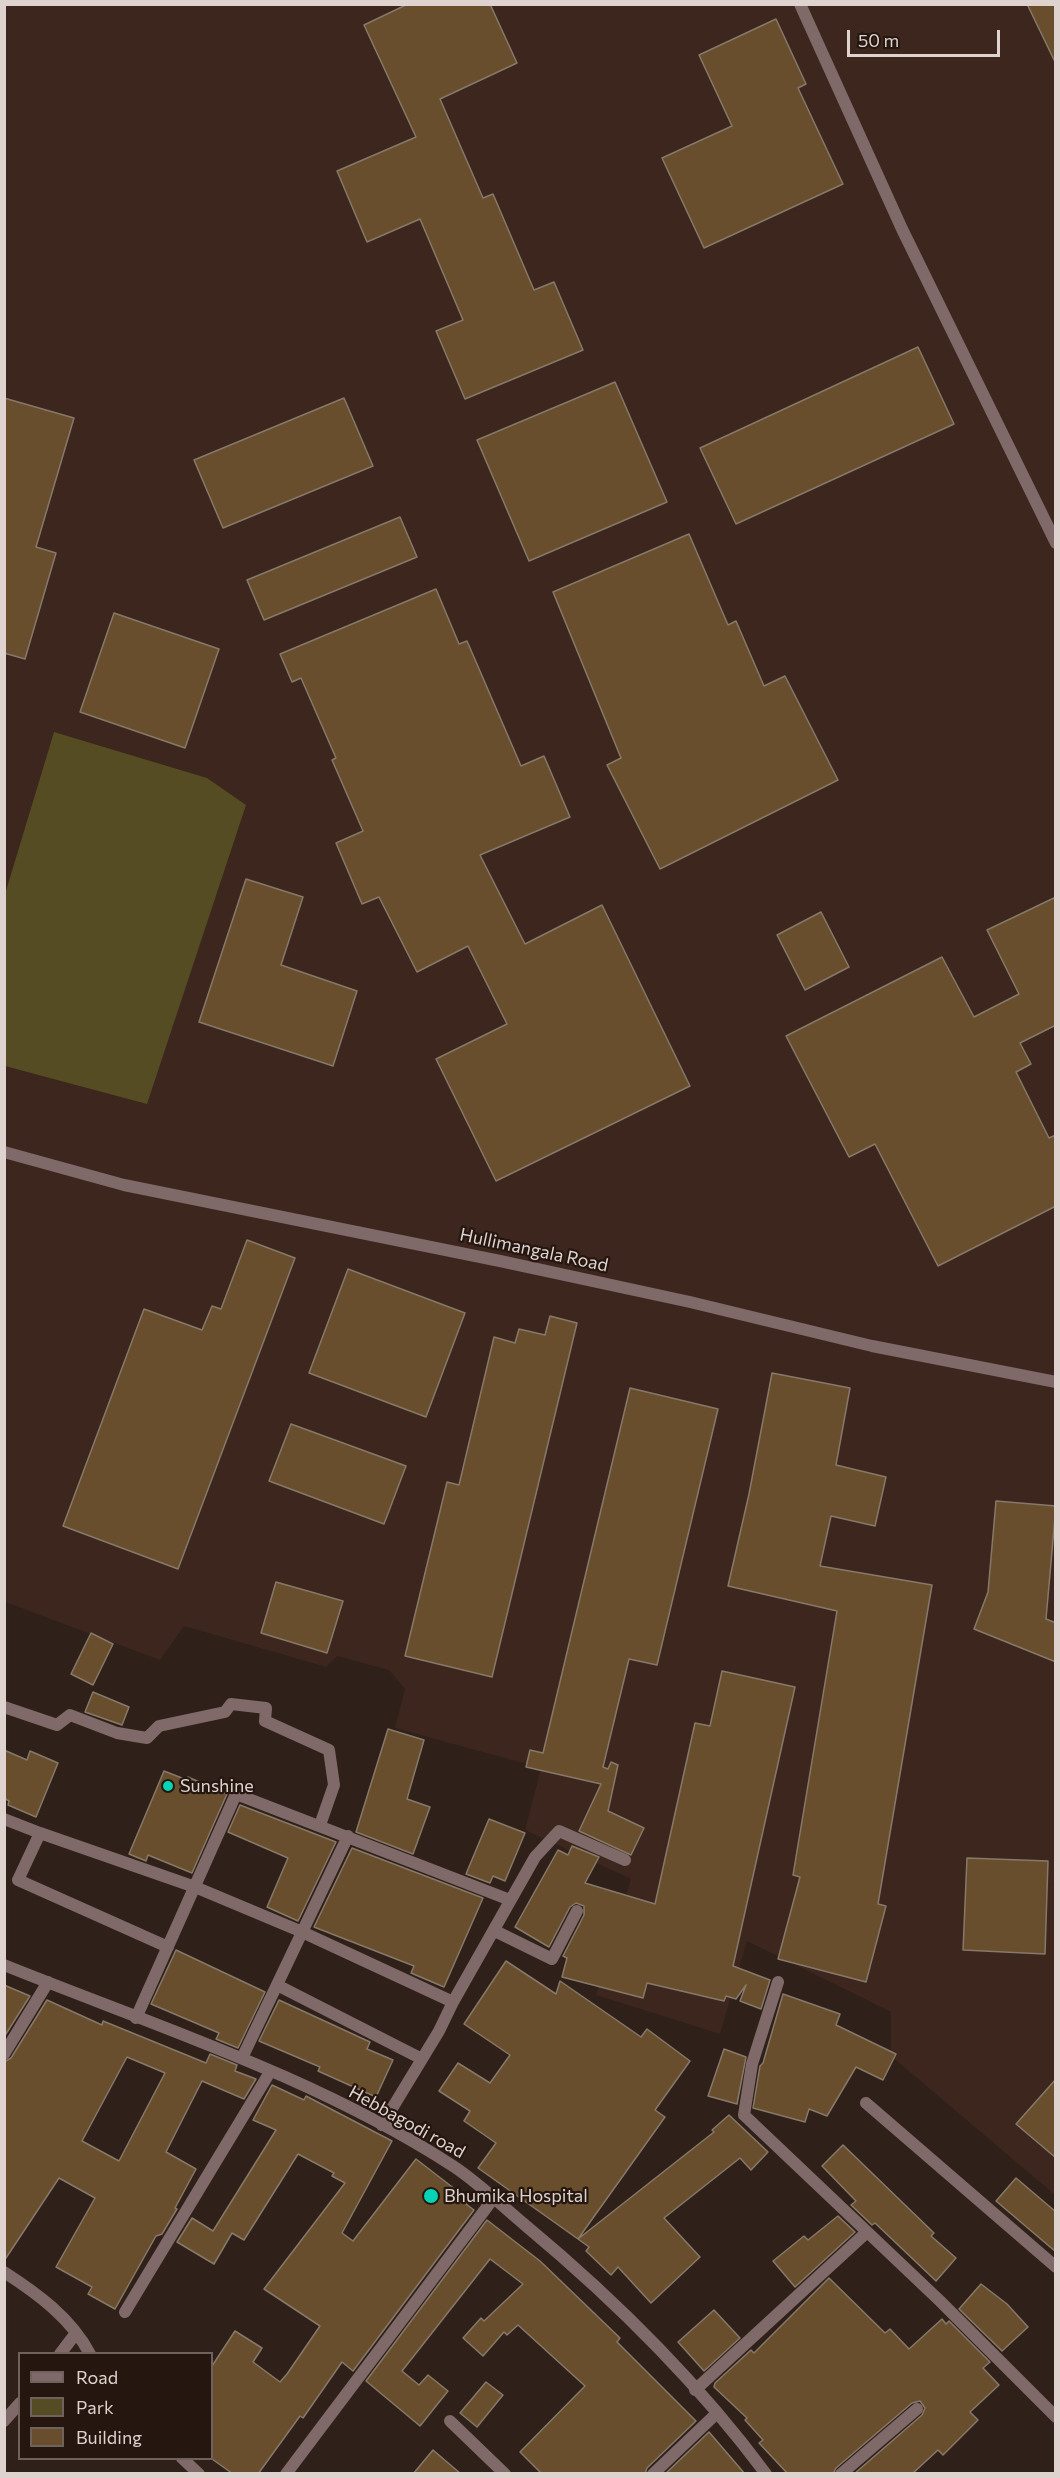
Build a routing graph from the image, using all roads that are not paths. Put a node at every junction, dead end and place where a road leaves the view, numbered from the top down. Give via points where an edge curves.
1 (800, 4) edge
2 (1056, 543) edge
3 (4, 1152) edge
4 (1056, 1382) edge
5 (4, 1707) edge
6 (4, 1819) edge
7 (320, 1826) junction
8 (40, 1833) junction
9 (348, 1836) junction
10 (625, 1860) dead end
11 (195, 1887) junction
12 (510, 1900) junction
13 (577, 1911) dead end
14 (300, 1931) junction
15 (495, 1931) junction
16 (168, 1947) junction
17 (4, 1965) edge
18 (778, 1982) dead end
19 (48, 1983) junction
20 (276, 1985) junction
21 (453, 2002) junction
22 (136, 2018) junction
23 (4, 2054) edge
24 (242, 2058) junction
25 (422, 2059) junction
26 (270, 2072) junction
27 (866, 2103) dead end
28 (382, 2125) junction
29 (493, 2199) junction
30 (867, 2232) junction
31 (1056, 2267) edge
32 (4, 2272) edge
33 (125, 2312) dead end
34 (76, 2333) junction
35 (62, 2352) edge
36 (89, 2352) edge
37 (695, 2390) junction
38 (18, 2405) edge
39 (917, 2409) dead end
40 (716, 2414) junction
41 (1056, 2417) edge
42 (4, 2421) edge
43 (450, 2421) dead end
44 (184, 2460) edge
45 (199, 2474) edge
46 (286, 2474) edge
47 (505, 2474) edge
48 (653, 2474) edge
49 (766, 2474) edge
50 (841, 2474) edge

1 - 2 street via 902,229
3 - 4 street, Hullimangala Road via 124,1185 500,1261 872,1346
5 - 7 street via 57,1725 70,1715 117,1733 147,1738 159,1726 225,1712 231,1704 266,1708 265,1721 329,1750 334,1785
6 - 8 street
7 - 9 street
7 - 11 street via 236,1794
8 - 11 street
8 - 16 street via 18,1880
9 - 12 street
9 - 14 street
10 - 12 street via 559,1831 535,1857
11 - 14 street
11 - 16 street
12 - 15 street
13 - 15 street via 552,1959
14 - 20 street
14 - 21 street
15 - 21 street
16 - 22 street
17 - 19 street, Hebbagodi road
18 - 30 street via 752,2064 744,2115
19 - 22 street, Hebbagodi road
19 - 23 street
20 - 24 street
20 - 25 street
21 - 25 street
22 - 24 street, Hebbagodi road
24 - 26 street, Hebbagodi road
25 - 28 street
26 - 28 street, Hebbagodi road
26 - 33 street
27 - 31 street
28 - 29 street, Hebbagodi road via 454,2167
29 - 37 street, Hebbagodi road via 594,2283
29 - 46 street
30 - 37 street
30 - 41 street
32 - 34 street via 45,2299
34 - 35 street
34 - 36 street
37 - 40 street, Hebbagodi road
38 - 42 street
39 - 50 street
40 - 48 street
40 - 49 street, Hebbagodi road
43 - 47 street
44 - 45 street

